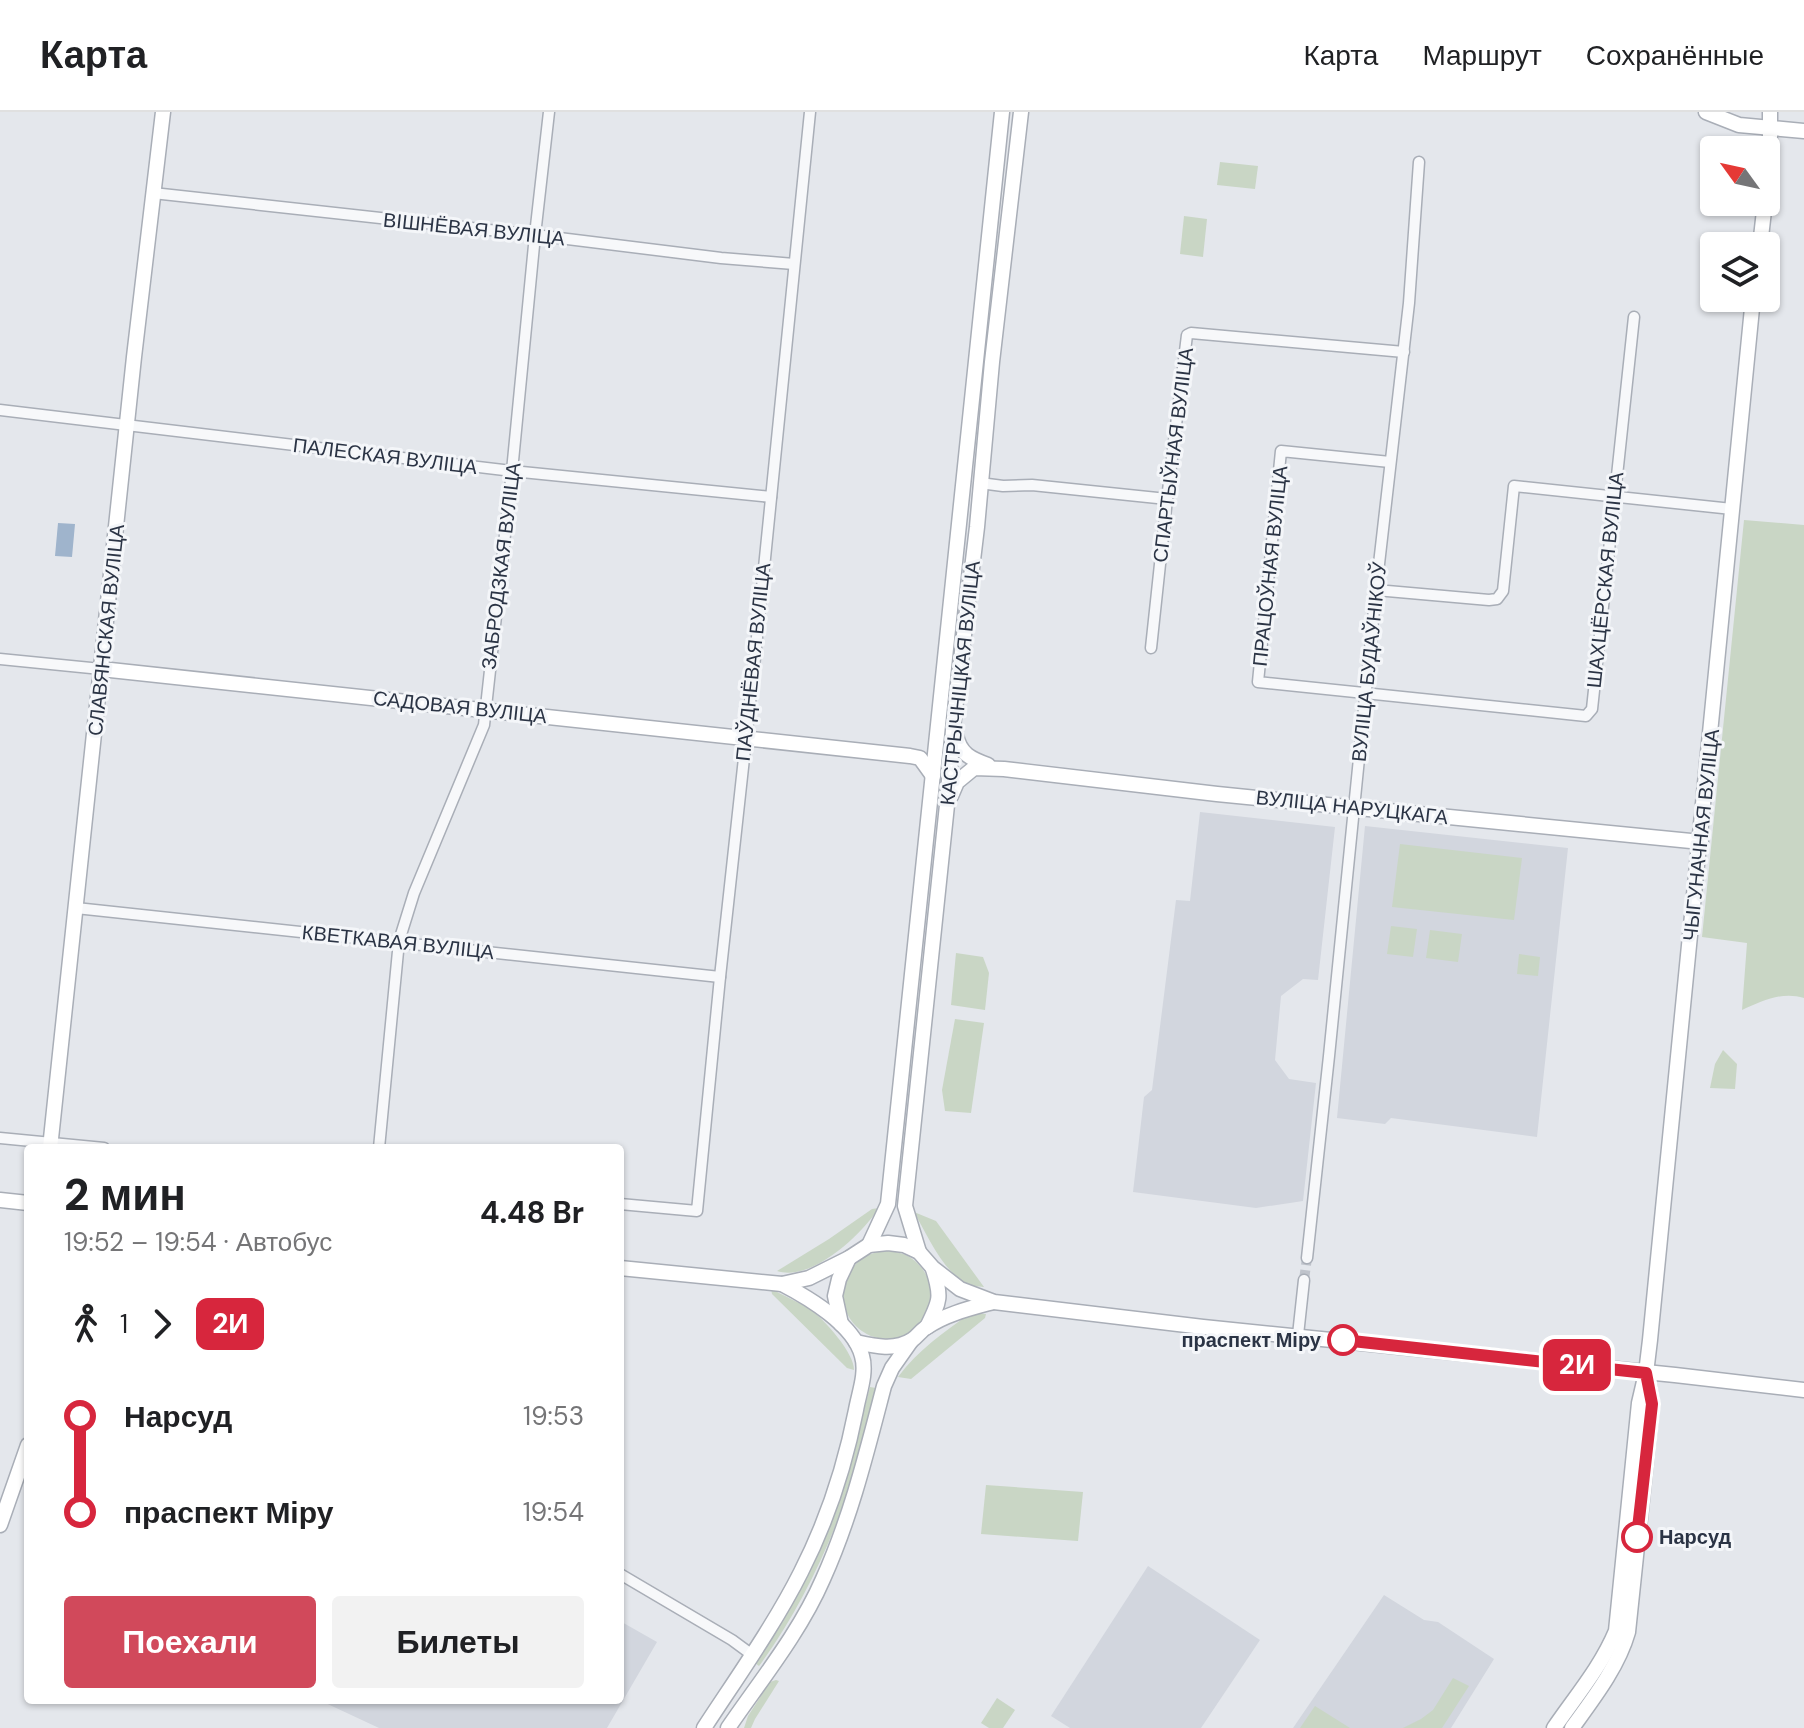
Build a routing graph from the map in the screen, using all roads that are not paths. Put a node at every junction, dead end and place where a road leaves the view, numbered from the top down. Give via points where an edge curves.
1 (163, 112) edge
2 (549, 112) edge
3 (810, 112) edge
4 (1002, 112) edge
5 (1021, 112) edge
6 (1706, 112) edge
7 (1770, 112) edge
8 (1769, 128) junction
9 (1804, 131) edge
10 (1769, 136) edge
11 (1419, 162) dead end
12 (153, 193) junction
13 (535, 235) junction
14 (794, 264) junction
15 (1752, 312) edge
16 (1634, 317) dead end
17 (1404, 352) junction
18 (0, 410) edge
19 (127, 426) junction
20 (1390, 462) junction
21 (512, 471) junction
22 (980, 483) junction
23 (771, 497) junction
24 (1613, 497) junction
25 (1167, 499) junction
26 (1732, 509) junction
27 (1376, 590) junction
28 (1151, 648) dead end
29 (0, 659) edge
30 (101, 669) junction
31 (1365, 693) junction
32 (485, 709) junction
33 (954, 718) junction
34 (746, 738) junction
35 (937, 741) junction
36 (920, 758) junction
37 (1004, 769) junction
38 (933, 776) junction
39 (947, 805) junction
40 (1354, 807) junction
41 (1701, 842) junction
42 (76, 908) junction
43 (399, 941) junction
44 (720, 977) junction
45 (0, 1138) edge
46 (44, 1144) edge
47 (51, 1144) edge
48 (379, 1144) edge
49 (0, 1200) edge
50 (24, 1203) edge
51 (624, 1204) edge
52 (869, 1245) junction
53 (919, 1252) junction
54 (849, 1258) junction
55 (1307, 1258) tunnel mouth
56 (624, 1268) edge
57 (933, 1268) junction
58 (1304, 1280) tunnel mouth
59 (782, 1284) junction
60 (994, 1302) junction
61 (841, 1324) junction
62 (927, 1327) junction
63 (1298, 1335) junction
64 (911, 1341) junction
65 (856, 1342) junction
66 (1646, 1373) junction
67 (1804, 1390) edge
68 (24, 1454) edge
69 (0, 1525) edge
70 (624, 1576) edge
71 (1626, 1586) junction
72 (751, 1654) junction
73 (704, 1728) edge
74 (728, 1728) edge
75 (1554, 1728) edge
76 (1572, 1728) edge

1 - 12 main road, СЛАВЯНСКАЯ ВУЛІЦА
2 - 13 street, ЗАБРОДЗКАЯ ВУЛІЦА
3 - 14 street, ПАЎДНЁВАЯ ВУЛІЦА
4 - 35 main road, КАСТРЫЧНІЦКАЯ ВУЛІЦА
5 - 22 main road, КАСТРЫЧНІЦКАЯ ВУЛІЦА
6 - 8 main road via 1739,125
7 - 8 main road
8 - 9 main road
8 - 10 main road
11 - 17 street, ВУЛІЦА БУДАЎНІКОЎ
12 - 13 street, ВІШНЁВАЯ ВУЛІЦА
12 - 19 main road, СЛАВЯНСКАЯ ВУЛІЦА
13 - 14 street, ВІШНЁВАЯ ВУЛІЦА
13 - 21 street, ЗАБРОДЗКАЯ ВУЛІЦА
14 - 23 street, ПАЎДНЁВАЯ ВУЛІЦА
15 - 26 main road, ЧЫГУНАЧНАЯ ВУЛІЦА
16 - 24 street, ШАХЦЁРСКАЯ ВУЛІЦА
17 - 20 street, ВУЛІЦА БУДАЎНІКОЎ
17 - 25 street, СПАРТЫЎНАЯ ВУЛІЦА via 1187,335
18 - 19 street, ПАЛЕСКАЯ ВУЛІЦА
19 - 21 street, ПАЛЕСКАЯ ВУЛІЦА
19 - 30 main road, СЛАВЯНСКАЯ ВУЛІЦА
20 - 27 street, ВУЛІЦА БУДАЎНІКОЎ
20 - 31 street, ПРАЦОЎНАЯ ВУЛІЦА via 1281,451 1258,682
21 - 23 street, ПАЛЕСКАЯ ВУЛІЦА
21 - 32 street, ЗАБРОДЗКАЯ ВУЛІЦА
22 - 25 street
22 - 33 main road, КАСТРЫЧНІЦКАЯ ВУЛІЦА
23 - 34 street, ПАЎДНЁВАЯ ВУЛІЦА
24 - 26 street
24 - 27 street via 1514,486 1503,591 1493,600
24 - 31 street, ШАХЦЁРСКАЯ ВУЛІЦА via 1589,714
25 - 28 street, СПАРТЫЎНАЯ ВУЛІЦА
26 - 41 main road, ЧЫГУНАЧНАЯ ВУЛІЦА
27 - 31 street, ВУЛІЦА БУДАЎНІКОЎ
29 - 30 street, САДОВАЯ ВУЛІЦА
30 - 32 main road, САДОВАЯ ВУЛІЦА
30 - 42 main road, СЛАВЯНСКАЯ ВУЛІЦА
31 - 40 street, ВУЛІЦА БУДАЎНІКОЎ
32 - 34 main road, САДОВАЯ ВУЛІЦА
32 - 43 street, ЗАБРОДЗКАЯ ВУЛІЦА via 484,725
33 - 37 main road via 961,752
33 - 39 main road, КАСТРЫЧНІЦКАЯ ВУЛІЦА
34 - 36 main road, САДОВАЯ ВУЛІЦА
34 - 44 street, ПАЎДНЁВАЯ ВУЛІЦА
35 - 36 main road
35 - 38 main road, КАСТРЫЧНІЦКАЯ ВУЛІЦА
36 - 38 main road
37 - 39 main road via 974,768 957,782
37 - 40 main road, ВУЛІЦА НАРУЦКАГА
38 - 52 main road, КАСТРЫЧНІЦКАЯ ВУЛІЦА via 888,1204
39 - 53 main road, КАСТРЫЧНІЦКАЯ ВУЛІЦА via 905,1206
40 - 41 main road, ВУЛІЦА НАРУЦКАГА
40 - 55 street, ВУЛІЦА БУДАЎНІКОЎ
41 - 66 main road, ЧЫГУНАЧНАЯ ВУЛІЦА
42 - 43 street, КВЕТКАВАЯ ВУЛІЦА
42 - 47 main road, СЛАВЯНСКАЯ ВУЛІЦА
43 - 44 street, КВЕТКАВАЯ ВУЛІЦА
43 - 48 street, ЗАБРОДЗКАЯ ВУЛІЦА
44 - 51 street, ПАЎДНЁВАЯ ВУЛІЦА via 697,1211
45 - 46 street
49 - 50 main road
52 - 53 main road via 904,1245
52 - 54 main road
53 - 57 main road
54 - 59 main road via 809,1278
54 - 61 main road via 835,1296
56 - 59 main road
57 - 60 main road via 960,1289
57 - 62 main road via 938,1305
58 - 63 street
59 - 61 main road
60 - 62 main road
60 - 63 main road
61 - 65 main road
62 - 64 main road
63 - 66 main road
64 - 65 main road via 893,1347
64 - 74 main road via 884,1386 823,1581
65 - 72 main road via 864,1367 830,1507 801,1573
66 - 67 main road
66 - 71 main road via 1639,1403
66 - 71 main road via 1652,1404
68 - 69 main road
70 - 72 street
71 - 75 main road via 1608,1650
71 - 76 main road via 1624,1648
72 - 73 main road

